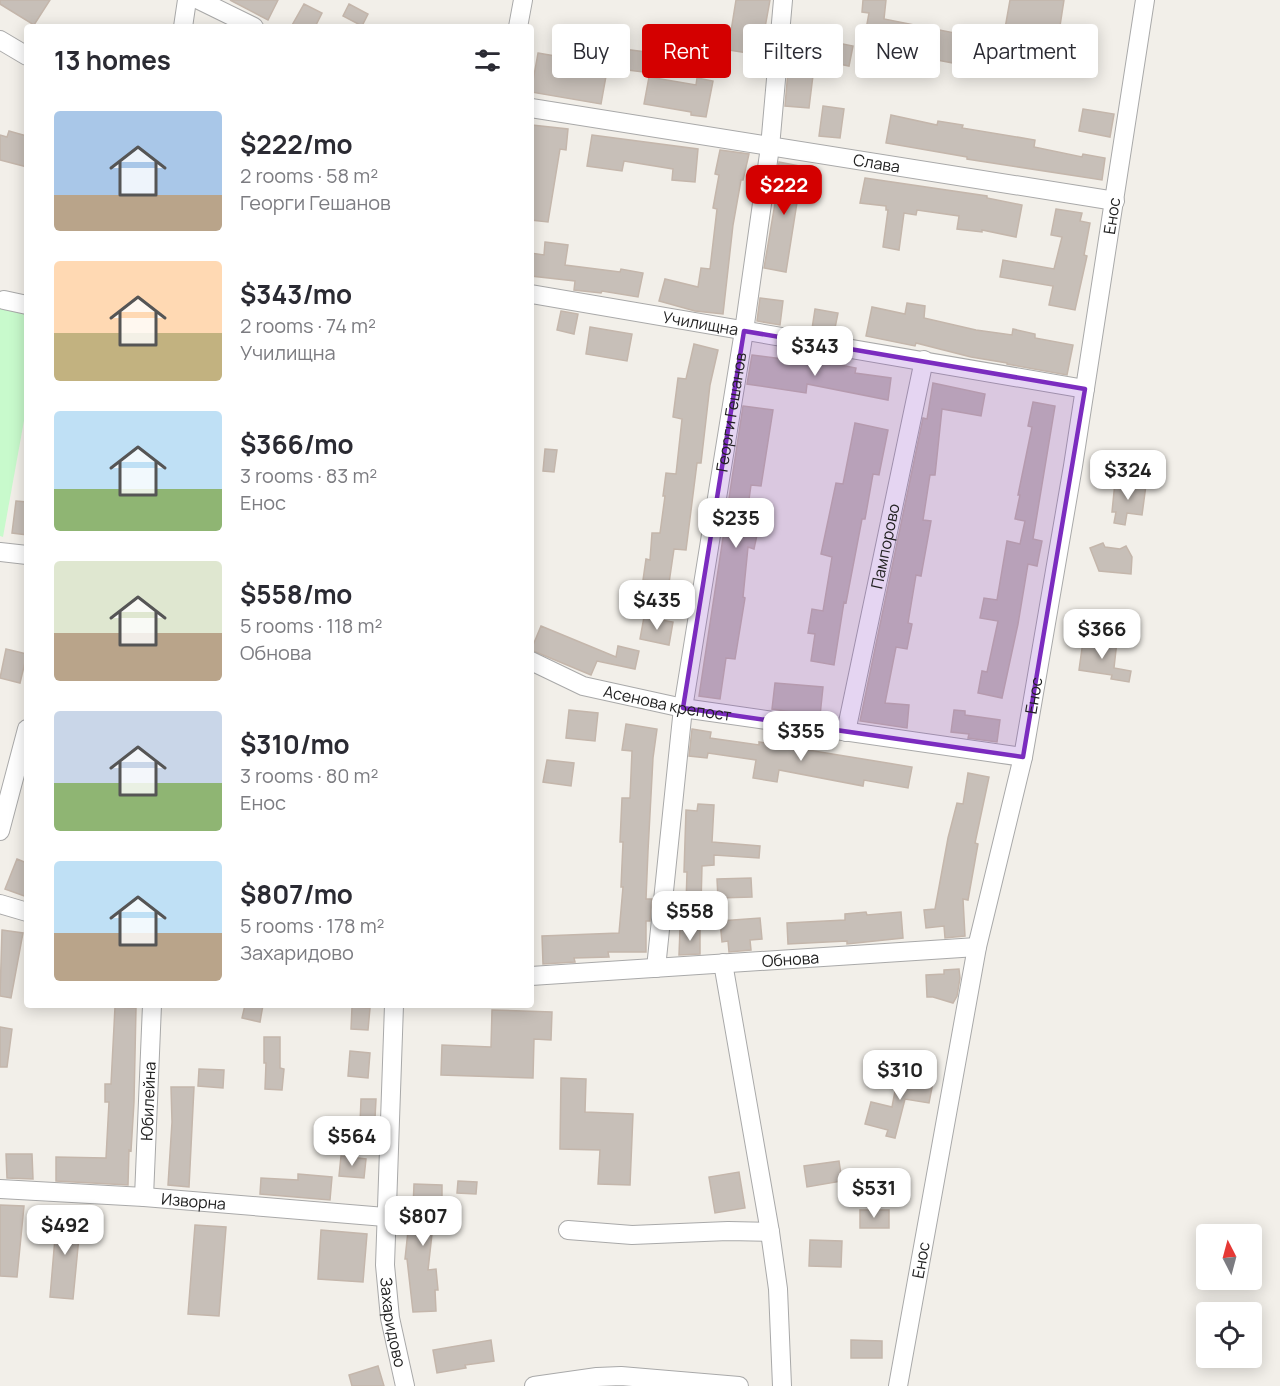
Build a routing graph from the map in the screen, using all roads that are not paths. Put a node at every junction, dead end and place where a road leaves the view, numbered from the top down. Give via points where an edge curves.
1 (187, 0) edge
2 (198, 0) edge
3 (523, 0) edge
4 (783, 0) edge
5 (1145, 0) edge
6 (183, 24) edge
7 (248, 24) edge
8 (519, 24) edge
9 (0, 40) edge
10 (24, 54) edge
11 (534, 108) edge
12 (770, 147) junction
13 (1115, 201) junction
14 (534, 295) edge
15 (4, 300) dead end
16 (24, 304) edge
17 (744, 330) junction
18 (924, 360) junction
19 (1085, 389) junction
20 (0, 552) edge
21 (24, 555) edge
22 (534, 662) edge
23 (683, 708) junction
24 (846, 732) junction
25 (24, 740) edge
26 (1023, 757) junction
27 (0, 831) edge
28 (0, 903) edge
29 (24, 911) edge
30 (977, 946) junction
31 (723, 963) junction
32 (656, 968) junction
33 (534, 976) edge
34 (152, 1008) edge
35 (394, 1008) edge
36 (0, 1189) edge
37 (144, 1197) junction
38 (385, 1217) junction
39 (568, 1230) dead end
40 (770, 1232) junction
41 (405, 1386) edge
42 (534, 1386) edge
43 (739, 1386) edge
44 (782, 1386) edge
45 (898, 1386) edge

1 - 6 street
2 - 7 street
3 - 8 street
4 - 12 street, Георги Гешанов
5 - 13 street, Енос
9 - 10 street
11 - 12 street, Слава
12 - 13 street, Слава
12 - 17 street, Георги Гешанов
13 - 19 street, Енос
14 - 17 street, Училищна
15 - 16 street
17 - 18 street, Училищна
17 - 23 street, Георги Гешанов
18 - 19 street, Училищна
18 - 24 street, Пампорово
19 - 26 street, Енос
20 - 21 street
22 - 23 street, Асенова крепост via 583,686
23 - 24 street, Асенова крепост
23 - 32 street, Георги Гешанов
24 - 26 street, Асенова крепост
25 - 27 street
26 - 30 street, Енос
28 - 29 street
30 - 31 street, Обнова
30 - 45 street, Енос
31 - 32 street, Обнова
31 - 40 street
32 - 33 street, Обнова
34 - 37 street, Юбилейна
35 - 38 street, Захаридово
36 - 37 street, Изворна
37 - 38 street, Изворна
38 - 41 street, Захаридово via 390,1318
39 - 40 street via 632,1235
40 - 44 street via 778,1289
42 - 43 street via 621,1376

